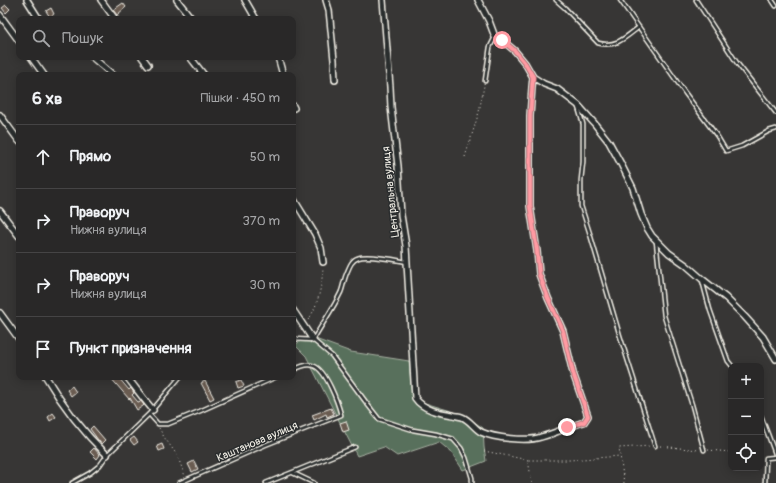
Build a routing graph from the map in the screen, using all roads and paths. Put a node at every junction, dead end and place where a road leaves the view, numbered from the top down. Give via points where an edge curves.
1 (27, 0) edge
2 (101, 0) edge
3 (177, 0) edge
4 (245, 0) edge
5 (326, 0) edge
6 (383, 0) edge
7 (478, 0) edge
8 (556, 0) edge
9 (620, 0) edge
10 (696, 0) edge
11 (772, 0) edge
12 (776, 6) edge
13 (0, 15) edge
14 (37, 16) edge
15 (113, 16) edge
16 (190, 16) edge
17 (254, 16) edge
18 (639, 27) junction
19 (16, 37) edge
20 (495, 37) junction
21 (33, 60) edge
22 (96, 60) edge
23 (144, 60) edge
24 (192, 60) edge
25 (279, 60) edge
26 (148, 66) dead end
27 (42, 72) edge
28 (110, 72) edge
29 (202, 72) edge
30 (282, 72) edge
31 (533, 77) junction
32 (335, 80) dead end
33 (485, 81) joint
34 (578, 105) junction
35 (776, 113) edge
36 (0, 115) edge
37 (776, 129) edge
38 (16, 137) edge
39 (465, 157) dead end
40 (296, 203) edge
41 (0, 211) edge
42 (16, 232) edge
43 (656, 241) junction
44 (323, 262) joint
45 (407, 263) junction
46 (702, 279) junction
47 (0, 313) edge
48 (296, 314) edge
49 (304, 325) junction
50 (16, 335) edge
51 (296, 339) edge
52 (313, 340) junction
53 (776, 359) edge
54 (730, 363) edge
55 (296, 369) edge
56 (48, 380) edge
57 (129, 380) edge
58 (178, 380) edge
59 (269, 380) edge
60 (153, 410) junction
61 (149, 414) junction
62 (158, 424) junction
63 (764, 424) edge
64 (654, 446) junction
65 (355, 447) dead end
66 (704, 450) junction
67 (484, 452) dead end
68 (728, 452) edge
69 (107, 455) junction
70 (620, 456) junction
71 (776, 456) edge
72 (528, 460) junction
73 (292, 472) junction
74 (187, 480) junction
75 (72, 483) edge
76 (179, 483) edge
77 (266, 483) edge
78 (314, 483) edge
79 (472, 483) edge
80 (532, 483) edge
81 (624, 483) edge
82 (765, 483) edge

1 - 14 street
2 - 15 street
3 - 16 street
4 - 17 street
5 - 32 street
6 - 45 street, Центральна вулиця
7 - 20 street
8 - 18 lane via 598,43 604,45 618,42
9 - 18 lane
10 - 35 lane via 737,62
11 - 12 lane
13 - 19 street
18 - 37 lane via 726,151
20 - 31 street via 515,51
20 - 33 lane via 490,47
21 - 27 street
22 - 28 street
23 - 26 street
24 - 29 street
25 - 30 street
31 - 34 street via 557,89
31 - 45 street, Центральна вулиця via 530,116 530,206 539,274 563,331 573,373 588,416 584,422 540,438 499,438 480,432 462,417 427,408 418,402 415,398
33 - 39 path via 479,112
34 - 43 street via 609,142 633,188 647,228
34 - 64 lane via 583,124 580,206
36 - 38 street
40 - 44 street via 315,234
41 - 42 street
43 - 46 street
43 - 66 lane via 664,316
44 - 49 path via 317,300 311,316
45 - 52 lane via 362,257 353,261 341,291
46 - 53 street via 726,298 763,337
46 - 54 lane via 710,310
47 - 50 street
48 - 49 street
49 - 52 street
51 - 52 lane
52 - 79 lane via 332,356 380,419 453,439 466,458
55 - 74 lane, Каштанова вулиця via 308,364 315,366 325,376 341,415
56 - 69 street via 71,415
57 - 60 street
58 - 60 lane
59 - 62 lane via 168,424
60 - 61 lane
61 - 62 lane
61 - 69 lane
62 - 74 path
63 - 71 lane
64 - 66 path
64 - 70 path via 619,448
65 - 73 lane
66 - 68 path
67 - 72 path
69 - 75 lane via 90,473
70 - 72 path
70 - 81 path
71 - 82 lane via 766,458
72 - 80 path
73 - 77 lane
73 - 78 lane
74 - 76 lane, Каштанова вулиця

